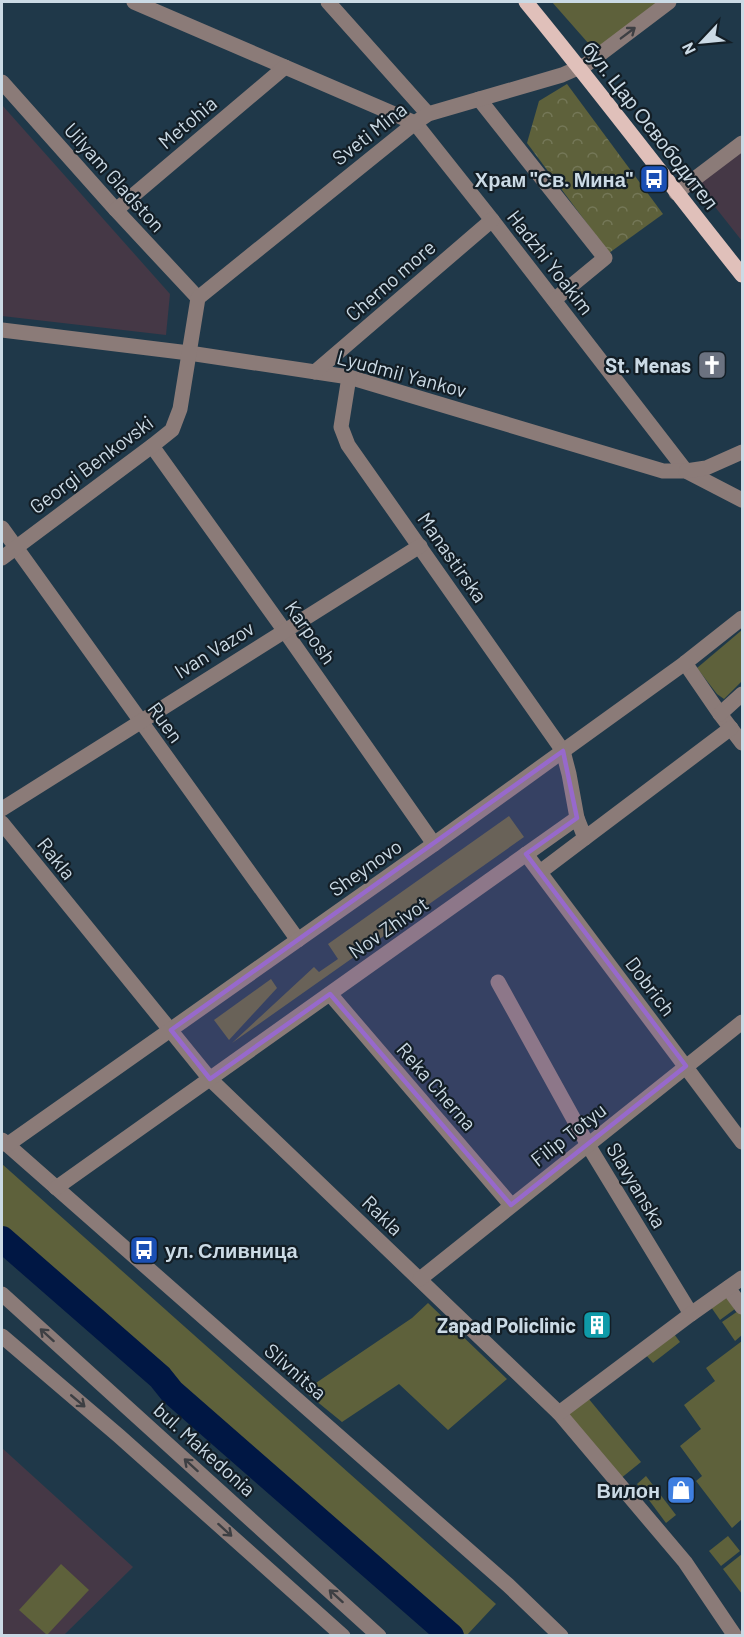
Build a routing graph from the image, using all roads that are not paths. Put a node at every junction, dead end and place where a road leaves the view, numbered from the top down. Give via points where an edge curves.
1 (134, 2) edge
2 (328, 2) edge
3 (526, 2) edge
4 (669, 2) edge
5 (167, 8) edge
6 (583, 66) junction
7 (285, 67) junction
8 (2, 82) edge
9 (479, 99) junction
10 (421, 118) junction
11 (742, 142) edge
12 (676, 193) junction
13 (116, 210) junction
14 (492, 220) junction
15 (742, 275) edge
16 (198, 298) junction
17 (554, 300) junction
18 (2, 330) edge
19 (189, 353) junction
20 (315, 372) junction
21 (349, 377) junction
22 (152, 446) junction
23 (742, 452) edge
24 (686, 471) junction
25 (742, 500) edge
26 (2, 528) edge
27 (420, 546) junction
28 (15, 548) junction
29 (2, 558) edge
30 (742, 618) edge
31 (284, 630) junction
32 (685, 663) junction
33 (742, 694) edge
34 (720, 714) junction
35 (140, 721) junction
36 (731, 728) junction
37 (742, 744) edge
38 (563, 751) junction
39 (2, 808) edge
40 (577, 818) junction
41 (2, 823) edge
42 (585, 838) junction
43 (434, 843) junction
44 (526, 855) junction
45 (540, 872) junction
46 (298, 940) junction
47 (498, 982) dead end
48 (330, 994) junction
49 (742, 1022) edge
50 (171, 1030) junction
51 (686, 1066) junction
52 (210, 1079) junction
53 (742, 1142) edge
54 (4, 1143) edge
55 (588, 1145) junction
56 (56, 1188) junction
57 (512, 1205) junction
58 (742, 1278) edge
59 (420, 1279) junction
60 (728, 1288) junction
61 (2, 1294) edge
62 (742, 1307) edge
63 (691, 1314) junction
64 (2, 1336) edge
65 (559, 1413) junction
66 (343, 1635) edge
67 (380, 1635) edge
68 (561, 1635) edge
69 (735, 1635) edge

1 - 5 street, Hadzhi Yoakim
2 - 10 street
3 - 6 main road, бул. Цар Освободител
6 -> 4 street, Sveti Mina
5 - 7 street, Hadzhi Yoakim
6 - 9 street, Sveti Mina
6 - 12 main road, бул. Цар Освободител
7 - 10 street, Hadzhi Yoakim
7 - 13 street, Metohia
8 - 13 street, Uilyam Gladston
9 - 10 street, Sveti Mina
9 - 17 street via 605,258
10 - 14 street, Hadzhi Yoakim
10 - 16 street, Sveti Mina
11 - 12 street
12 - 15 main road, бул. Цар Освободител
13 - 16 street, Uilyam Gladston
14 - 17 street, Hadzhi Yoakim
14 - 20 street, Cherno more
16 - 19 street
17 - 24 street, Hadzhi Yoakim
18 - 19 street, Lyudmil Yankov
19 - 20 street, Lyudmil Yankov
19 - 22 street, Georgi Benkovski via 180,410 172,430
20 - 21 street, Lyudmil Yankov
21 - 24 street, Lyudmil Yankov via 663,471
21 - 27 street, Manastirska via 341,427 348,445
22 - 28 street, Georgi Benkovski
22 - 31 street, Karposh
23 - 24 street via 706,468
24 - 25 street, Lyudmil Yankov
26 - 28 street, Ruen
27 - 31 street, Ivan Vazov
27 - 38 street, Manastirska
28 - 29 street, Georgi Benkovski
28 - 35 street, Ruen
30 - 32 street, Sheynovo
31 - 35 street, Ivan Vazov
31 - 43 street, Karposh
32 - 34 street
32 - 38 street, Sheynovo
33 - 34 street
34 - 36 street
35 - 39 street, Ivan Vazov
35 - 46 street, Ruen
36 - 37 street
36 - 42 street
38 - 40 street
38 - 43 street, Sheynovo
40 - 42 street
40 - 44 street, Nov Zhivot
41 - 50 street, Rakla
42 - 45 street
43 - 46 street, Sheynovo
44 - 45 street, Dobrich
44 - 48 street, Nov Zhivot
45 - 51 street, Dobrich
46 - 50 street, Sheynovo
47 - 55 street, Slavyanska
48 - 52 street, Nov Zhivot
48 - 57 street, Reka Cherna
49 - 51 street, Filip Totyu
50 - 52 street, Rakla
50 - 54 street, Sheynovo
51 - 53 street, Dobrich
51 - 55 street, Filip Totyu
52 - 56 street, Nov Zhivot
52 - 59 street, Rakla
54 - 56 street, Slivnitsa
55 - 57 street, Filip Totyu
55 - 63 street, Slavyanska
56 - 68 street, Slivnitsa
57 - 59 street, Filip Totyu
58 - 60 street
59 - 65 street, Rakla
60 - 62 street
60 - 63 street
67 -> 61 street, bul. Makedonia
63 - 65 street
64 -> 66 street
65 - 69 street, Rakla via 685,1562

